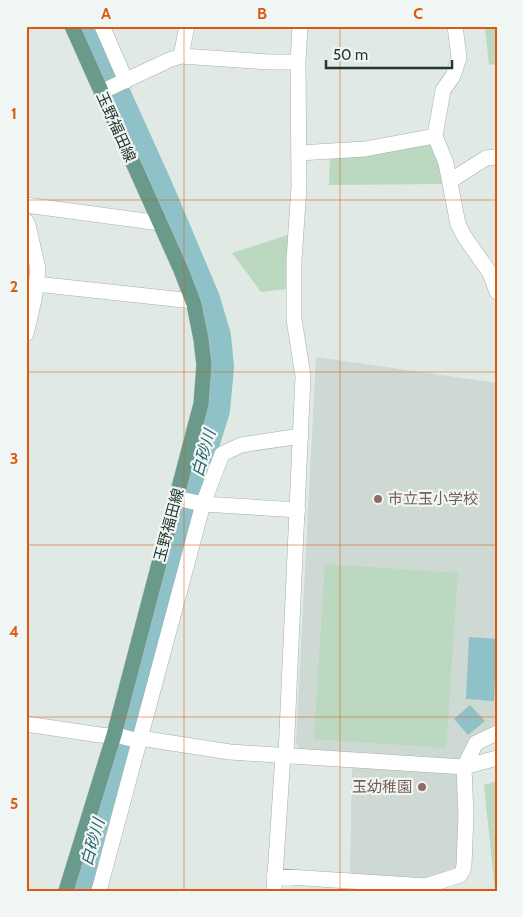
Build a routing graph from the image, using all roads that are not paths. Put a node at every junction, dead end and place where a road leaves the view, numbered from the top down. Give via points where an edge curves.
1 (72, 26) edge
2 (102, 26) edge
3 (187, 26) edge
4 (300, 26) edge
5 (455, 26) edge
6 (181, 56) junction
7 (298, 62) junction
8 (114, 86) junction
9 (435, 136) junction
10 (299, 153) junction
11 (497, 158) edge
12 (450, 181) junction
13 (26, 205) edge
14 (26, 221) edge
15 (160, 224) junction
16 (36, 284) junction
17 (497, 292) edge
18 (192, 301) junction
19 (26, 334) edge
20 (301, 437) junction
21 (190, 501) junction
22 (298, 510) junction
23 (26, 724) edge
24 (497, 733) edge
25 (127, 738) junction
26 (285, 755) junction
27 (497, 758) edge
28 (464, 767) junction
29 (274, 883) edge
30 (425, 888) edge
31 (66, 891) edge
32 (99, 891) edge

1 - 8 main road, 玉野福田線
2 - 8 street
3 - 6 street
4 - 7 street
5 - 9 street via 459,58 453,76 443,90
6 - 7 street
6 - 8 street
7 - 10 street
8 - 15 main road, 玉野福田線
9 - 10 street via 365,149
9 - 12 street
10 - 20 street via 294,319 303,376
11 - 12 street via 486,158
12 - 17 street via 458,224 490,273
13 - 15 street
14 - 16 street via 38,268
15 - 18 main road, 玉野福田線
16 - 18 street
16 - 19 street
18 - 21 main road, 玉野福田線 via 204,365
20 - 21 street via 241,445 222,454
20 - 22 street
21 - 22 street
21 - 25 main road, 玉野福田線
21 - 25 street
22 - 26 street
23 - 25 street
24 - 28 street via 476,743
25 - 26 street via 230,752
25 - 31 main road, 玉野福田線
25 - 32 street
26 - 28 street
26 - 29 street
27 - 28 street
28 - 30 street via 463,870
29 - 30 street

